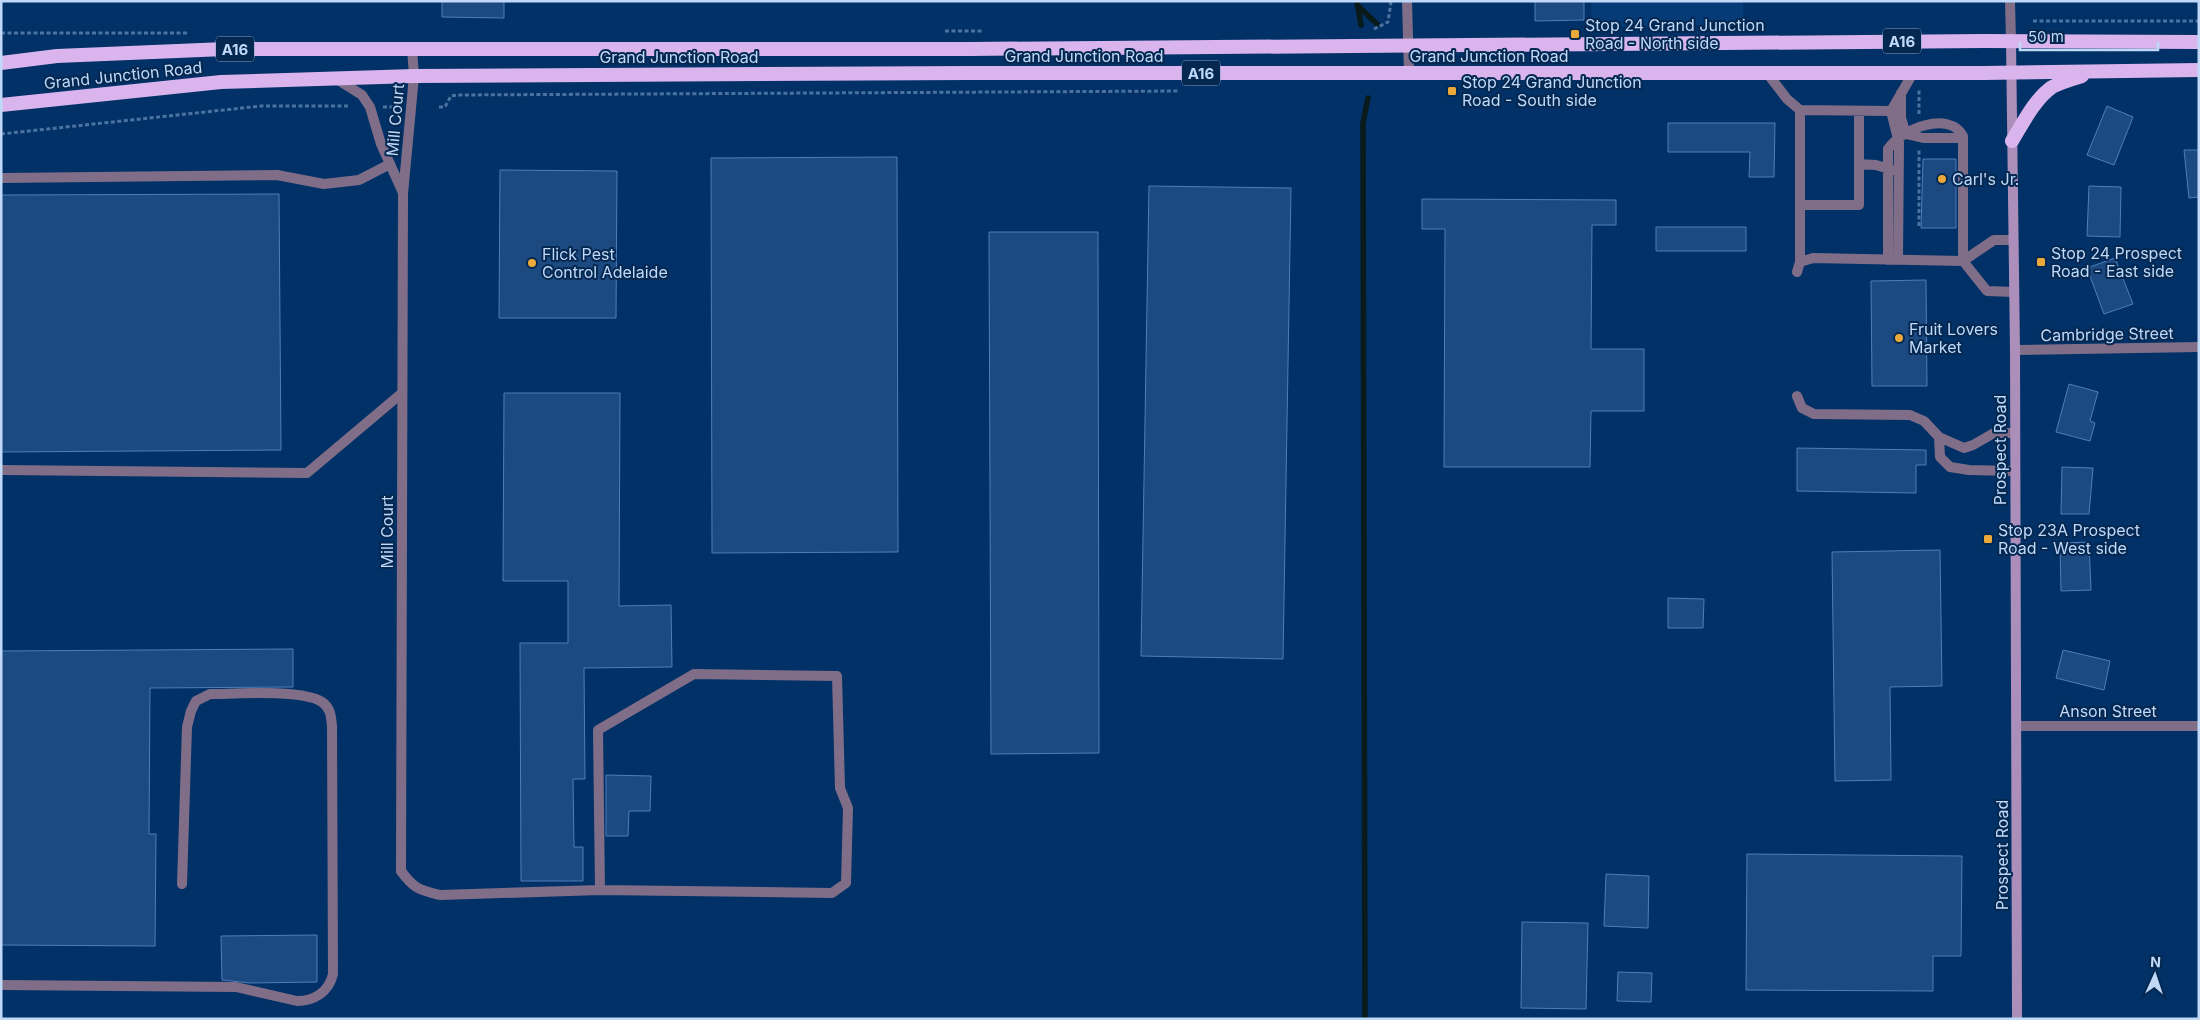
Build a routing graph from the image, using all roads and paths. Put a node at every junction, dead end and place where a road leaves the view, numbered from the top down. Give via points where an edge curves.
1 (2010, 1) edge
2 (1407, 2) edge
3 (2033, 21) dead end
4 (2199, 21) edge
5 (1373, 30) dead end
6 (936, 31) dead end
7 (986, 31) dead end
8 (1, 33) edge
9 (191, 33) dead end
10 (2011, 41) junction
11 (2199, 42) edge
12 (1408, 45) junction
13 (412, 48) junction
14 (970, 49) junction
15 (1, 54) edge
16 (57, 56) junction
17 (1, 63) edge
18 (2199, 70) edge
19 (2097, 71) junction
20 (970, 73) junction
21 (1409, 73) junction
22 (1767, 73) junction
23 (1913, 73) junction
24 (2011, 73) junction
25 (414, 76) junction
26 (335, 78) junction
27 (1920, 90) dead end
28 (1187, 91) dead end
29 (1901, 93) junction
30 (1, 105) edge
31 (348, 106) dead end
32 (378, 107) dead end
33 (398, 107) dead end
34 (439, 107) dead end
35 (1800, 110) junction
36 (1859, 111) junction
37 (1891, 111) junction
38 (1919, 120) dead end
39 (1, 134) edge
40 (1901, 136) junction
41 (2012, 141) junction
42 (1919, 144) dead end
43 (390, 164) junction
44 (1859, 164) junction
45 (1893, 170) junction
46 (1, 178) edge
47 (403, 194) junction
48 (1800, 205) junction
49 (1919, 226) dead end
50 (2013, 240) junction
51 (1893, 260) junction
52 (1963, 261) junction
53 (2014, 292) junction
54 (2199, 347) edge
55 (2015, 350) junction
56 (402, 393) junction
57 (1797, 396) dead end
58 (2015, 433) junction
59 (1939, 437) junction
60 (1, 470) edge
61 (2016, 471) junction
62 (2017, 726) junction
63 (2199, 726) edge
64 (182, 884) dead end
65 (600, 890) junction
66 (1, 985) edge
67 (2017, 1019) edge

1 - 10 street, Prospect Road
2 - 5 path via 1391,2 1388,22
2 - 12 street
3 - 4 path
6 - 7 path
8 - 9 path
10 - 11 highway, Grand Junction Road / A16
10 - 12 highway, Grand Junction Road / A16
10 - 24 main road, Prospect Road
12 - 14 highway, Grand Junction Road / A16
12 - 21 street
13 - 14 highway, Grand Junction Road / A16
13 - 16 highway, Grand Junction Road / A16 via 225,49
13 - 25 street, Mill Court
14 - 20 highway
15 - 16 highway
16 - 17 highway, Grand Junction Road / A16
18 - 19 highway, Grand Junction Road / A16
19 - 24 highway, Grand Junction Road / A16
19 - 41 highway via 2046,92
20 - 21 highway, Grand Junction Road / A16
20 - 25 highway, Grand Junction Road / A16
21 - 22 highway, Grand Junction Road / A16
22 - 23 highway, Grand Junction Road / A16
22 - 35 street
23 - 24 highway, Grand Junction Road / A16
23 - 29 street
24 - 41 main road, Prospect Road
25 - 26 highway, Grand Junction Road / A16
25 - 47 street, Mill Court
26 - 30 highway, Grand Junction Road / A16 via 221,82
26 - 43 street, Mill Court via 362,96 370,107
27 - 38 path
28 - 34 path via 458,95 451,96 444,107
29 - 37 street
29 - 40 street
31 - 39 path via 261,106
32 - 33 path
35 - 36 street
35 - 48 street
36 - 37 street
36 - 44 street
37 - 40 street
40 - 45 street via 1888,149
40 - 52 street via 1963,138
41 - 50 main road, Prospect Road
42 - 49 path
43 - 46 street via 359,180 324,184 277,175
43 - 47 street, Mill Court
44 - 45 street
44 - 48 street via 1859,205
45 - 51 street
47 - 56 street, Mill Court
48 - 51 street via 1798,267 1812,258
50 - 52 street via 1994,240
50 - 53 main road, Prospect Road
51 - 52 street
52 - 53 street via 1987,291
53 - 55 main road, Prospect Road
54 - 55 street, Cambridge Street
55 - 58 main road, Prospect Road
56 - 60 street via 307,473
56 - 65 street, Mill Court via 402,871 418,890 440,895
57 - 59 street via 1802,408 1814,414 1910,415 1924,421
58 - 59 street via 1994,433 1964,448
58 - 61 main road, Prospect Road
59 - 61 street via 1940,457 1950,467
61 - 62 main road, Prospect Road
62 - 63 street, Anson Street
62 - 67 main road, Prospect Road
64 - 66 street via 186,737 196,701 210,694 302,695 322,701 329,711 332,726 333,974 322,994 297,1001 236,987
65 - 65 street via 598,730 694,674 837,676 840,788 848,808 846,883 832,893

